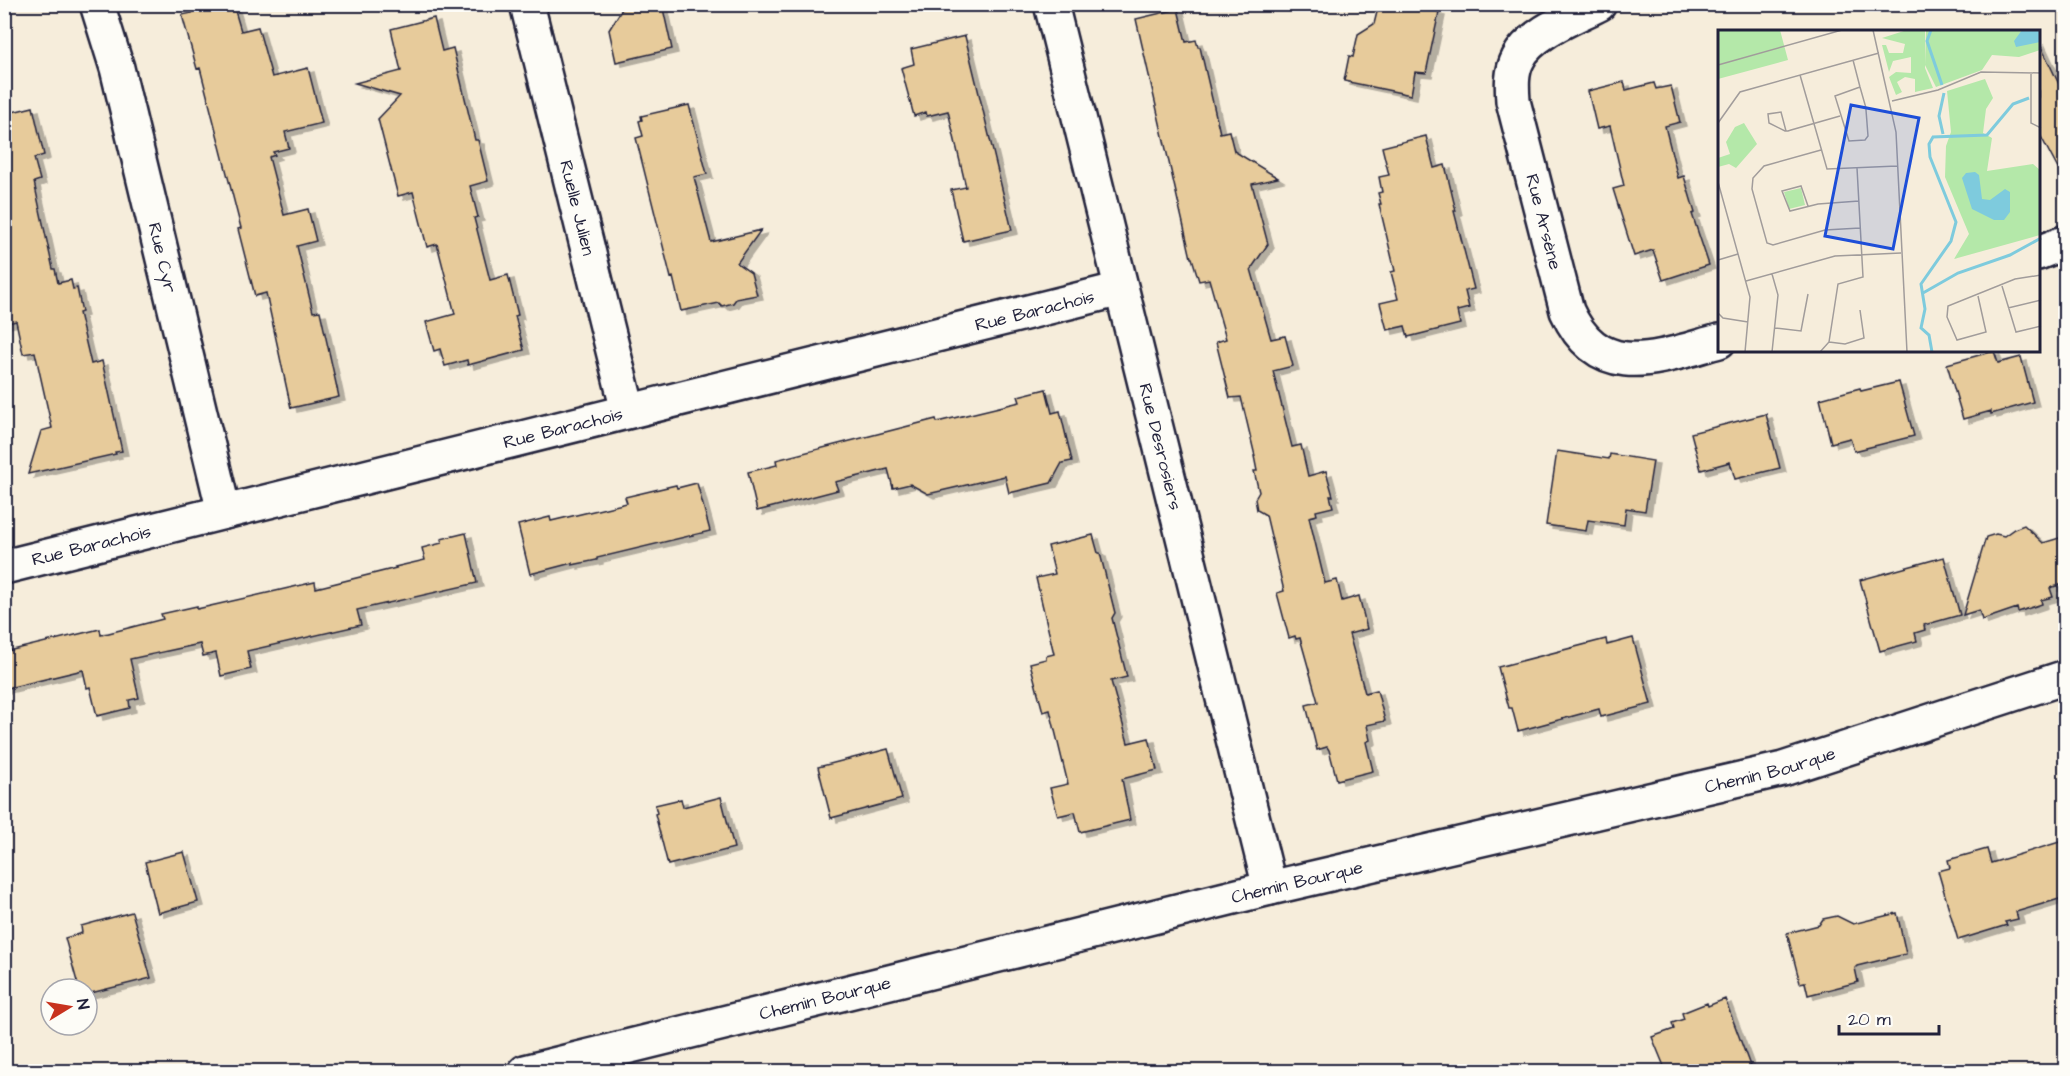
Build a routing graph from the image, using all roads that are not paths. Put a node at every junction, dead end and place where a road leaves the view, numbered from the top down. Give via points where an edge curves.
1 (97, 4) edge
2 (527, 4) edge
3 (1051, 4) edge
4 (1599, 4) edge
5 (2066, 242) edge
6 (2040, 252) edge
7 (1121, 289) junction
8 (1718, 341) edge
9 (628, 411) junction
10 (224, 512) junction
11 (4, 567) edge
12 (2066, 677) edge
13 (1270, 888) junction
14 (525, 1071) edge

1 - 10 street, Rue Cyr via 120,79
2 - 9 street, Ruelle Julien
3 - 7 street, Rue Desrosiers
4 - 8 street, Rue Arsène via 1524,48 1514,71 1513,101 1567,311 1581,336 1616,358 1653,359
5 - 6 street
7 - 9 street, Rue Barachois
7 - 13 street, Rue Desrosiers
9 - 10 street, Rue Barachois
10 - 11 street, Rue Barachois
12 - 13 street, Chemin Bourque via 1783,769
13 - 14 street, Chemin Bourque

